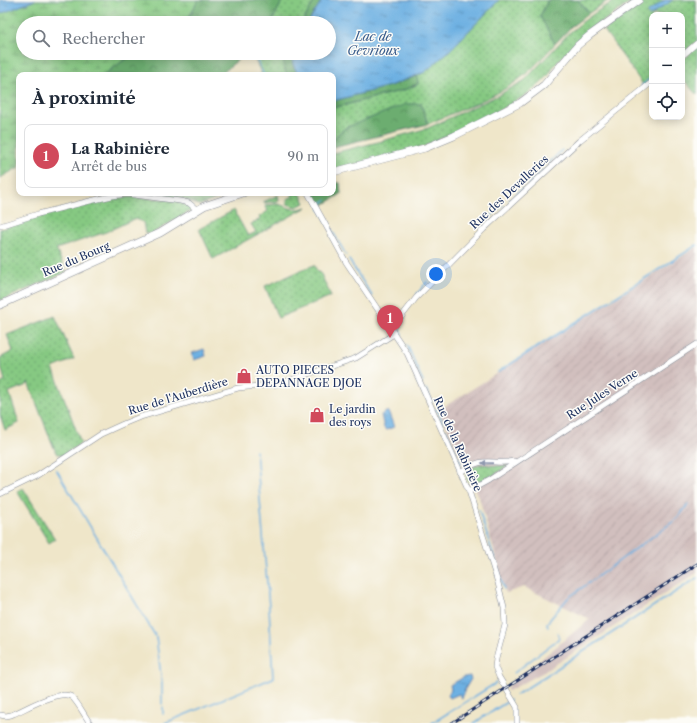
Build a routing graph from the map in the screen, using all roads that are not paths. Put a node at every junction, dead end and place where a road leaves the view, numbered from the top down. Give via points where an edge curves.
1 (640, 0) edge
2 (697, 43) edge
3 (685, 53) edge
4 (650, 84) edge
5 (336, 171) edge
6 (112, 196) edge
7 (141, 196) edge
8 (234, 196) edge
9 (310, 196) edge
10 (197, 210) junction
11 (0, 226) edge
12 (0, 305) edge
13 (393, 332) junction
14 (697, 344) edge
15 (517, 461) junction
16 (460, 472) junction
17 (469, 491) junction
18 (0, 494) edge
19 (0, 715) edge
20 (90, 723) edge
21 (517, 723) edge

1 - 5 street via 578,44 544,85 520,103 425,148
2 - 3 street
4 - 13 street, Rue des Devalleries via 579,141 484,228 416,298
6 - 11 street
7 - 10 street via 192,204
8 - 10 street, Rue du Bourg
9 - 13 street, Rue de la Rabinière via 346,262
10 - 12 street, Rue du Bourg via 160,233
13 - 16 street, Rue de la Rabinière via 407,353
13 - 18 street, Rue de l'Auberdière via 356,358 278,384 238,388 123,424 101,434 37,476
14 - 15 street, Rue Jules Verne
15 -> 16 street, Rue Jules Verne via 483,462
15 - 17 street, Rue Jules Verne
16 - 17 street, Rue de la Rabinière
17 - 21 street, Rue de la Rabinière via 503,600 505,625 495,667 517,707
19 - 20 street via 11,715 63,694 71,696

